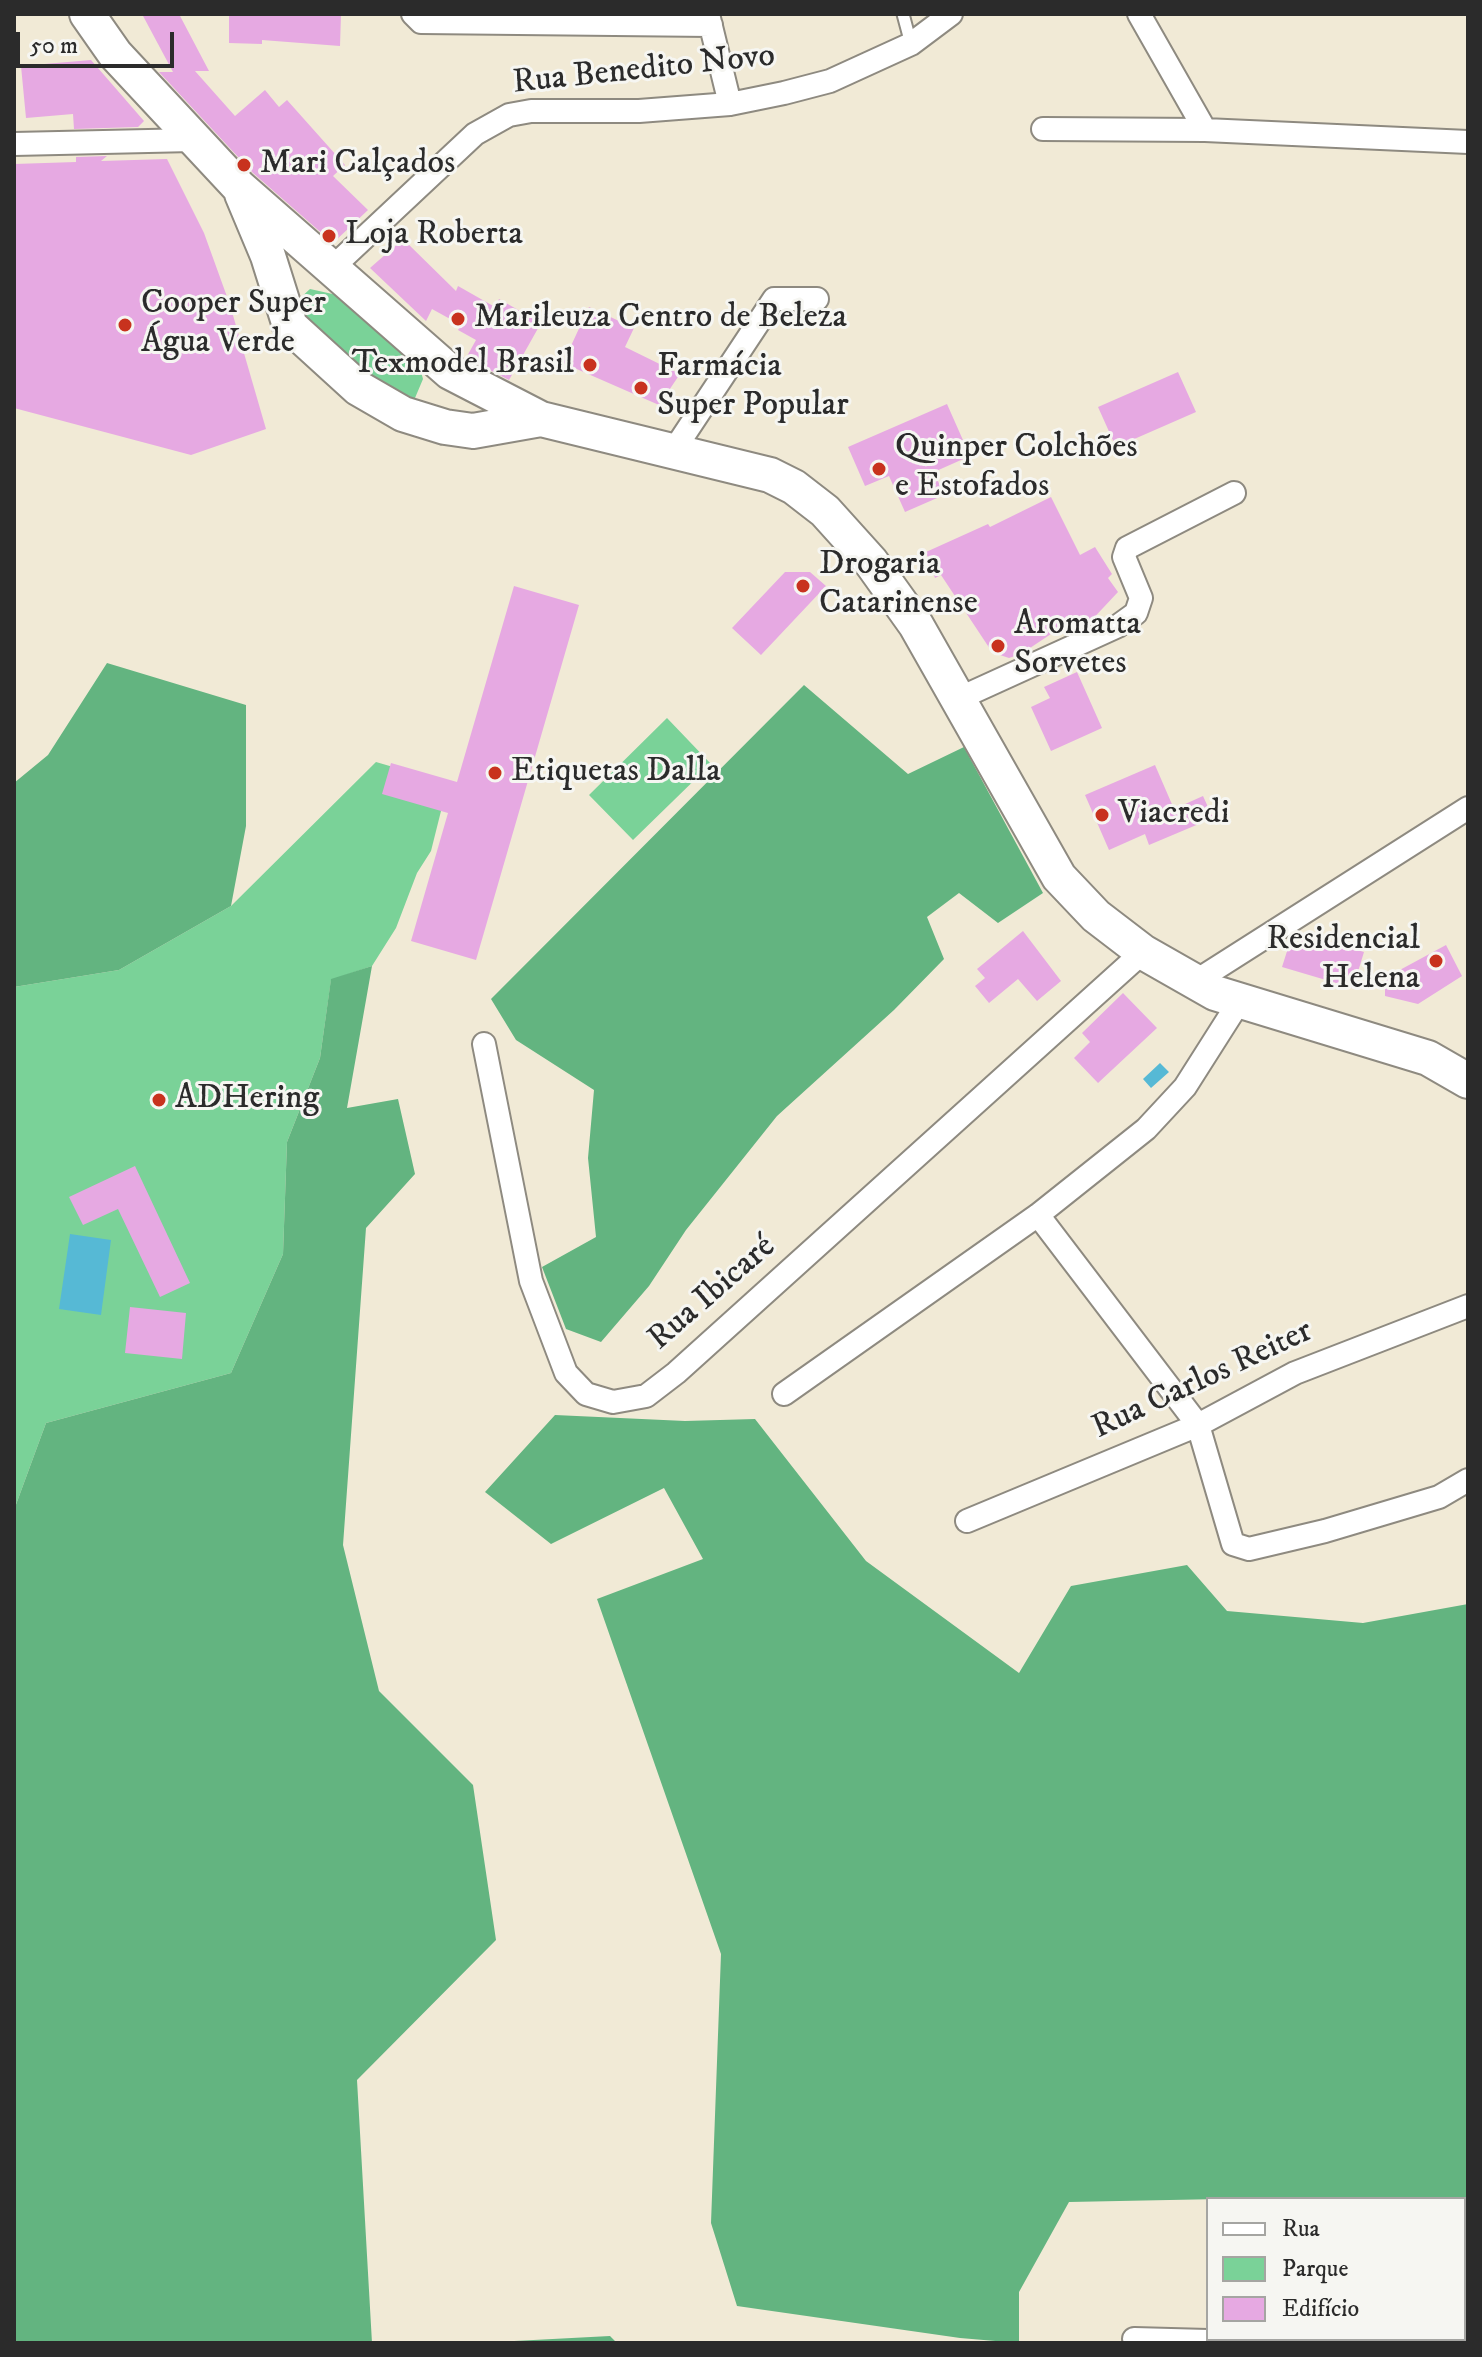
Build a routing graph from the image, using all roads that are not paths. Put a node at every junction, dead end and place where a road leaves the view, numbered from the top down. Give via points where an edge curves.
1 (87, 14) edge
2 (413, 14) edge
3 (903, 14) edge
4 (951, 14) edge
5 (1139, 14) edge
6 (710, 20) edge
7 (911, 44) junction
8 (730, 104) junction
9 (1043, 129) dead end
10 (1205, 130) junction
11 (193, 140) junction
12 (1468, 142) edge
13 (14, 144) edge
14 (239, 187) junction
15 (332, 268) junction
16 (281, 292) junction
17 (817, 299) dead end
18 (438, 362) junction
19 (403, 414) junction
20 (541, 419) junction
21 (674, 450) junction
22 (1234, 493) dead end
23 (960, 698) junction
24 (1468, 808) edge
25 (1143, 952) junction
26 (1193, 983) junction
27 (1239, 1002) junction
28 (484, 1044) dead end
29 (1468, 1081) edge
30 (1038, 1215) junction
31 (1468, 1306) edge
32 (784, 1394) dead end
33 (1198, 1425) junction
34 (1468, 1480) edge
35 (967, 1521) dead end
36 (1134, 2339) dead end
37 (1206, 2341) edge
38 (1208, 2341) edge
39 (1282, 2343) edge

1 - 11 main road via 115,54
2 - 6 street via 421,22
3 - 7 lane
4 - 7 street, Rua Benedito Novo
5 - 10 street
6 - 8 street
7 - 8 street, Rua Benedito Novo via 830,81
8 - 15 street, Rua Benedito Novo via 509,115 475,134
9 - 10 street
10 - 12 street
11 - 13 street
11 - 14 main road
14 - 15 main road
14 - 16 main road
15 - 16 main road via 298,277
15 - 18 main road
16 - 19 main road via 290,326 320,357 378,402
17 - 21 street via 774,299
18 - 19 main road via 430,402
18 - 20 main road
19 - 20 main road via 473,431
20 - 21 main road
21 - 23 main road via 770,475 810,498 871,562
22 - 23 street via 1127,548 1124,557 1141,598 1136,613
23 - 25 main road via 1059,877 1096,916
24 - 26 street
25 - 26 main road
25 - 28 street, Rua Ibicaré via 676,1373 646,1396 613,1402 586,1394 566,1373 531,1281
26 - 27 main road
27 - 29 main road via 1428,1058
27 - 30 street via 1185,1087 1146,1129
30 - 32 street
30 - 33 street
31 - 33 street, Rua Carlos Reiter via 1295,1373
33 - 34 street via 1233,1544 1249,1549 1439,1497
33 - 35 street, Rua Carlos Reiter
36 - 37 street
38 - 39 street

